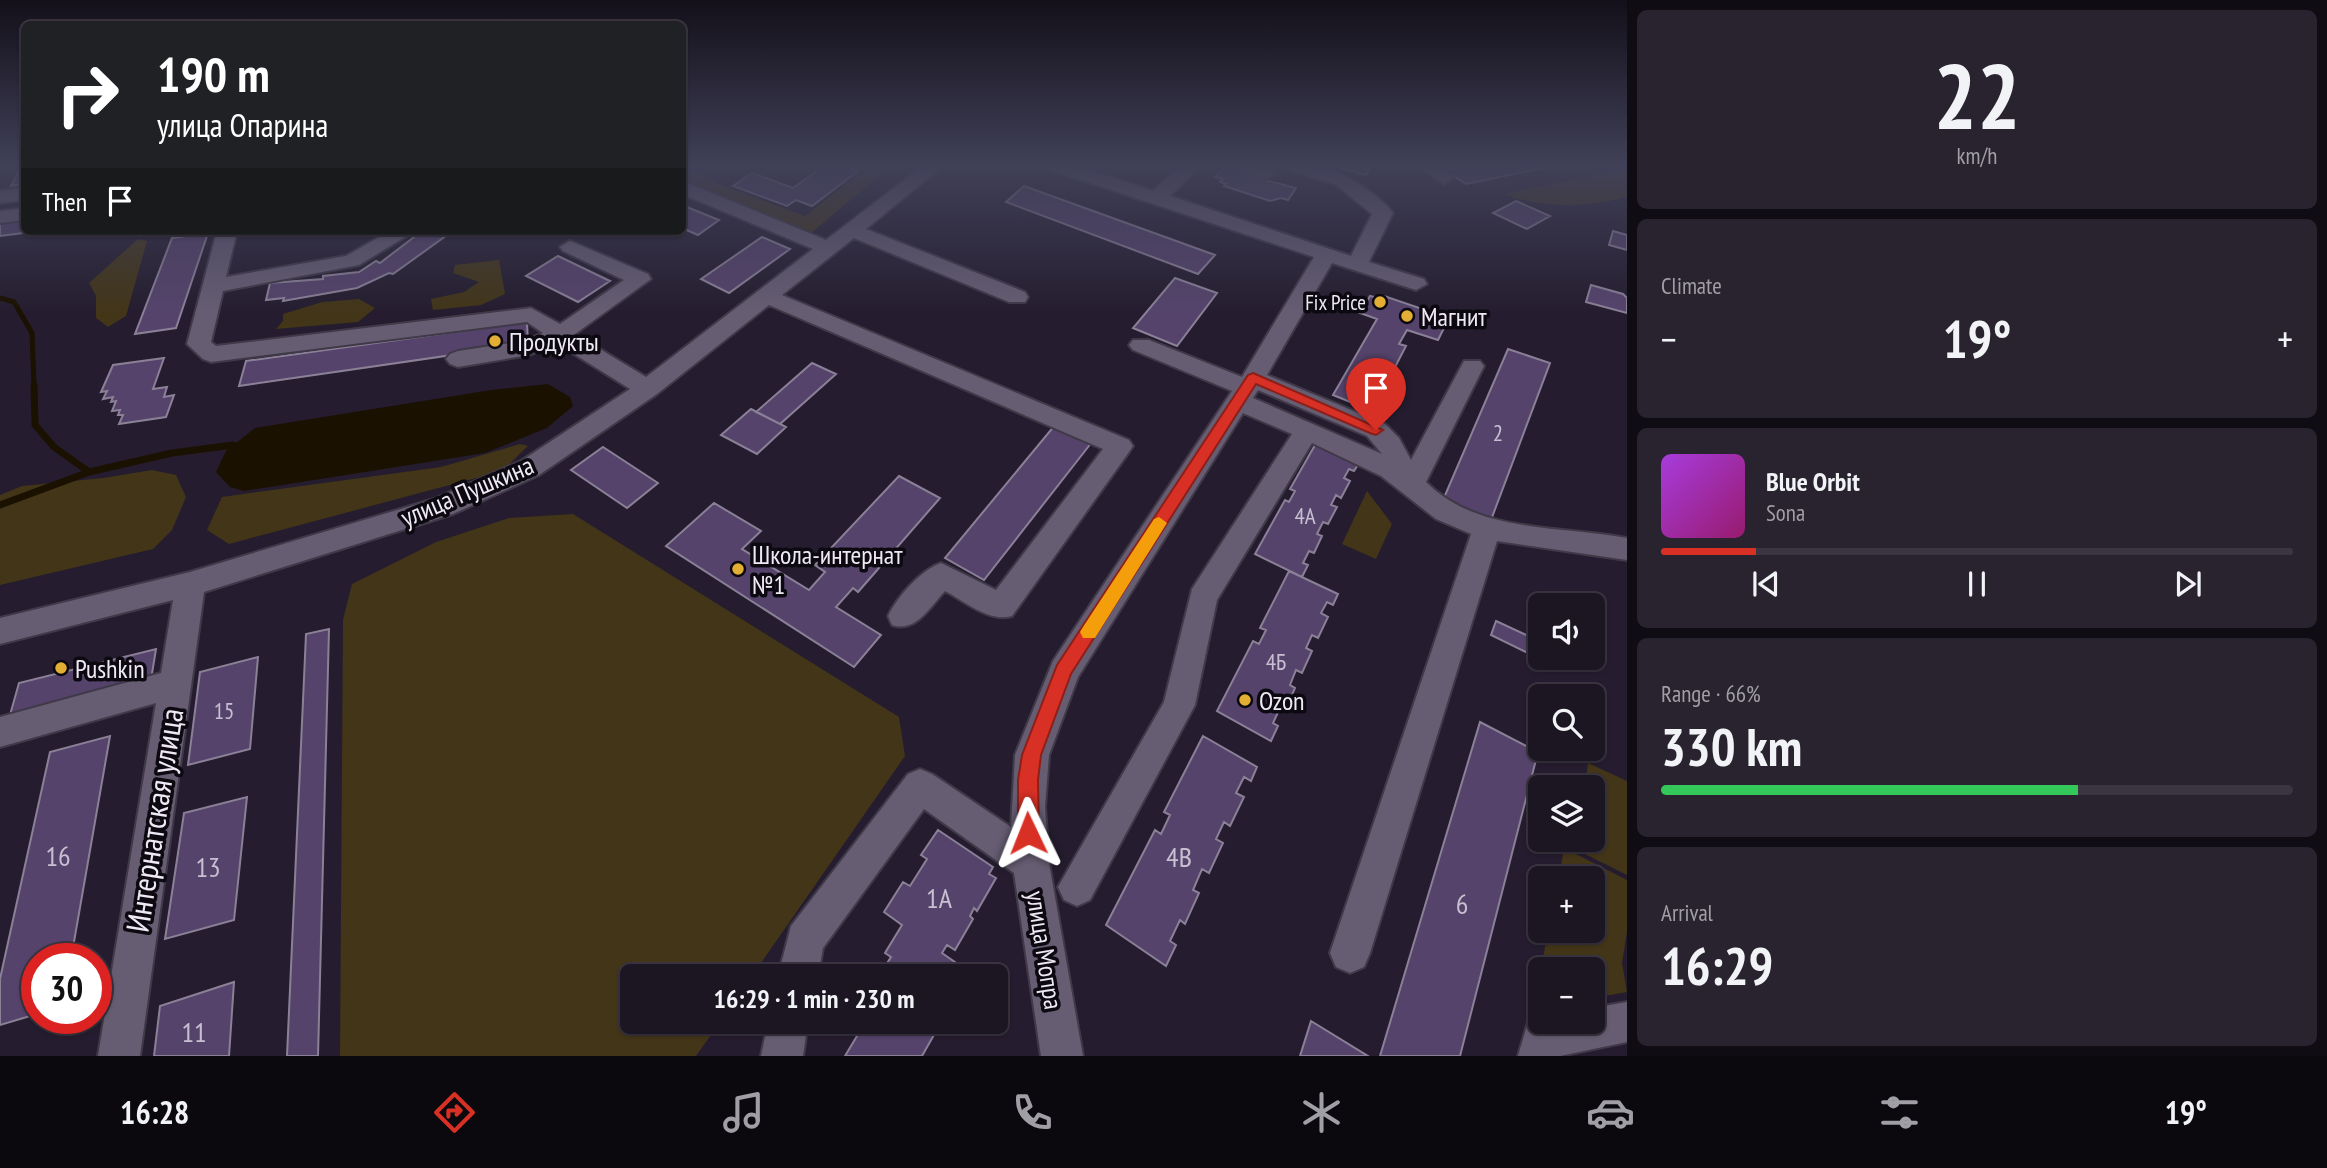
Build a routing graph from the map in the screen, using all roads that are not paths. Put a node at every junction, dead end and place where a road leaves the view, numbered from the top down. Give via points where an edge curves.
1 (21, 214) edge
2 (747, 214) edge
3 (871, 214) edge
4 (1202, 214) edge
5 (1382, 214) edge
6 (0, 217) edge
7 (851, 230) junction
8 (226, 235) edge
9 (398, 235) edge
10 (570, 247) dead end
11 (828, 248) junction
12 (1326, 255) junction
13 (1357, 265) junction
14 (1416, 284) dead end
15 (213, 286) junction
16 (767, 296) junction
17 (1017, 297) dead end
18 (559, 335) junction
19 (1142, 345) dead end
20 (458, 359) dead end
21 (1472, 366) dead end
22 (648, 388) junction
23 (1246, 389) junction
24 (1307, 430) junction
25 (1412, 484) junction
26 (1487, 527) junction
27 (1627, 549) edge
28 (190, 583) junction
29 (903, 616) dead end
30 (0, 631) edge
31 (175, 683) junction
32 (0, 732) edge
33 (1031, 863) junction
34 (1077, 887) dead end
35 (1350, 953) dead end
36 (800, 964) edge
37 (1627, 1022) edge
38 (787, 1034) edge
39 (119, 1056) edge
40 (782, 1056) edge
41 (1062, 1056) edge
42 (1539, 1056) edge

1 - 6 street
2 - 11 street
3 - 7 street, улица Пушкина
4 - 12 street
5 - 13 street
7 - 11 street, улица Пушкина
7 - 17 street
8 - 15 street
9 - 15 street via 352,261
10 - 18 street via 640,279
11 - 16 street, улица Пушкина
12 - 13 street
12 - 23 street, улица Мопра
13 - 14 street
15 - 18 street via 200,344 211,354 531,315
16 - 22 street, улица Пушкина
16 - 29 street via 1121,446 1001,607 941,575
18 - 20 street via 529,348
18 - 22 street
19 - 23 street
21 - 25 street
22 - 28 street, улица Пушкина via 530,468 443,507
23 - 24 street
23 - 25 street via 1376,430 1389,443
23 - 33 street, улица Мопра via 1064,671 1032,755 1027,807
24 - 25 street
24 - 34 street via 1203,598 1179,705
25 - 26 street via 1431,502
26 - 27 street via 1538,540
26 - 35 street
28 - 30 street, улица Пушкина
28 - 31 street, Интернатская улица
31 - 32 street
31 - 39 street, Интернатская улица
33 - 36 street via 920,786 805,940
33 - 41 street, улица Мопра
37 - 42 street via 1543,1037
38 - 40 street

